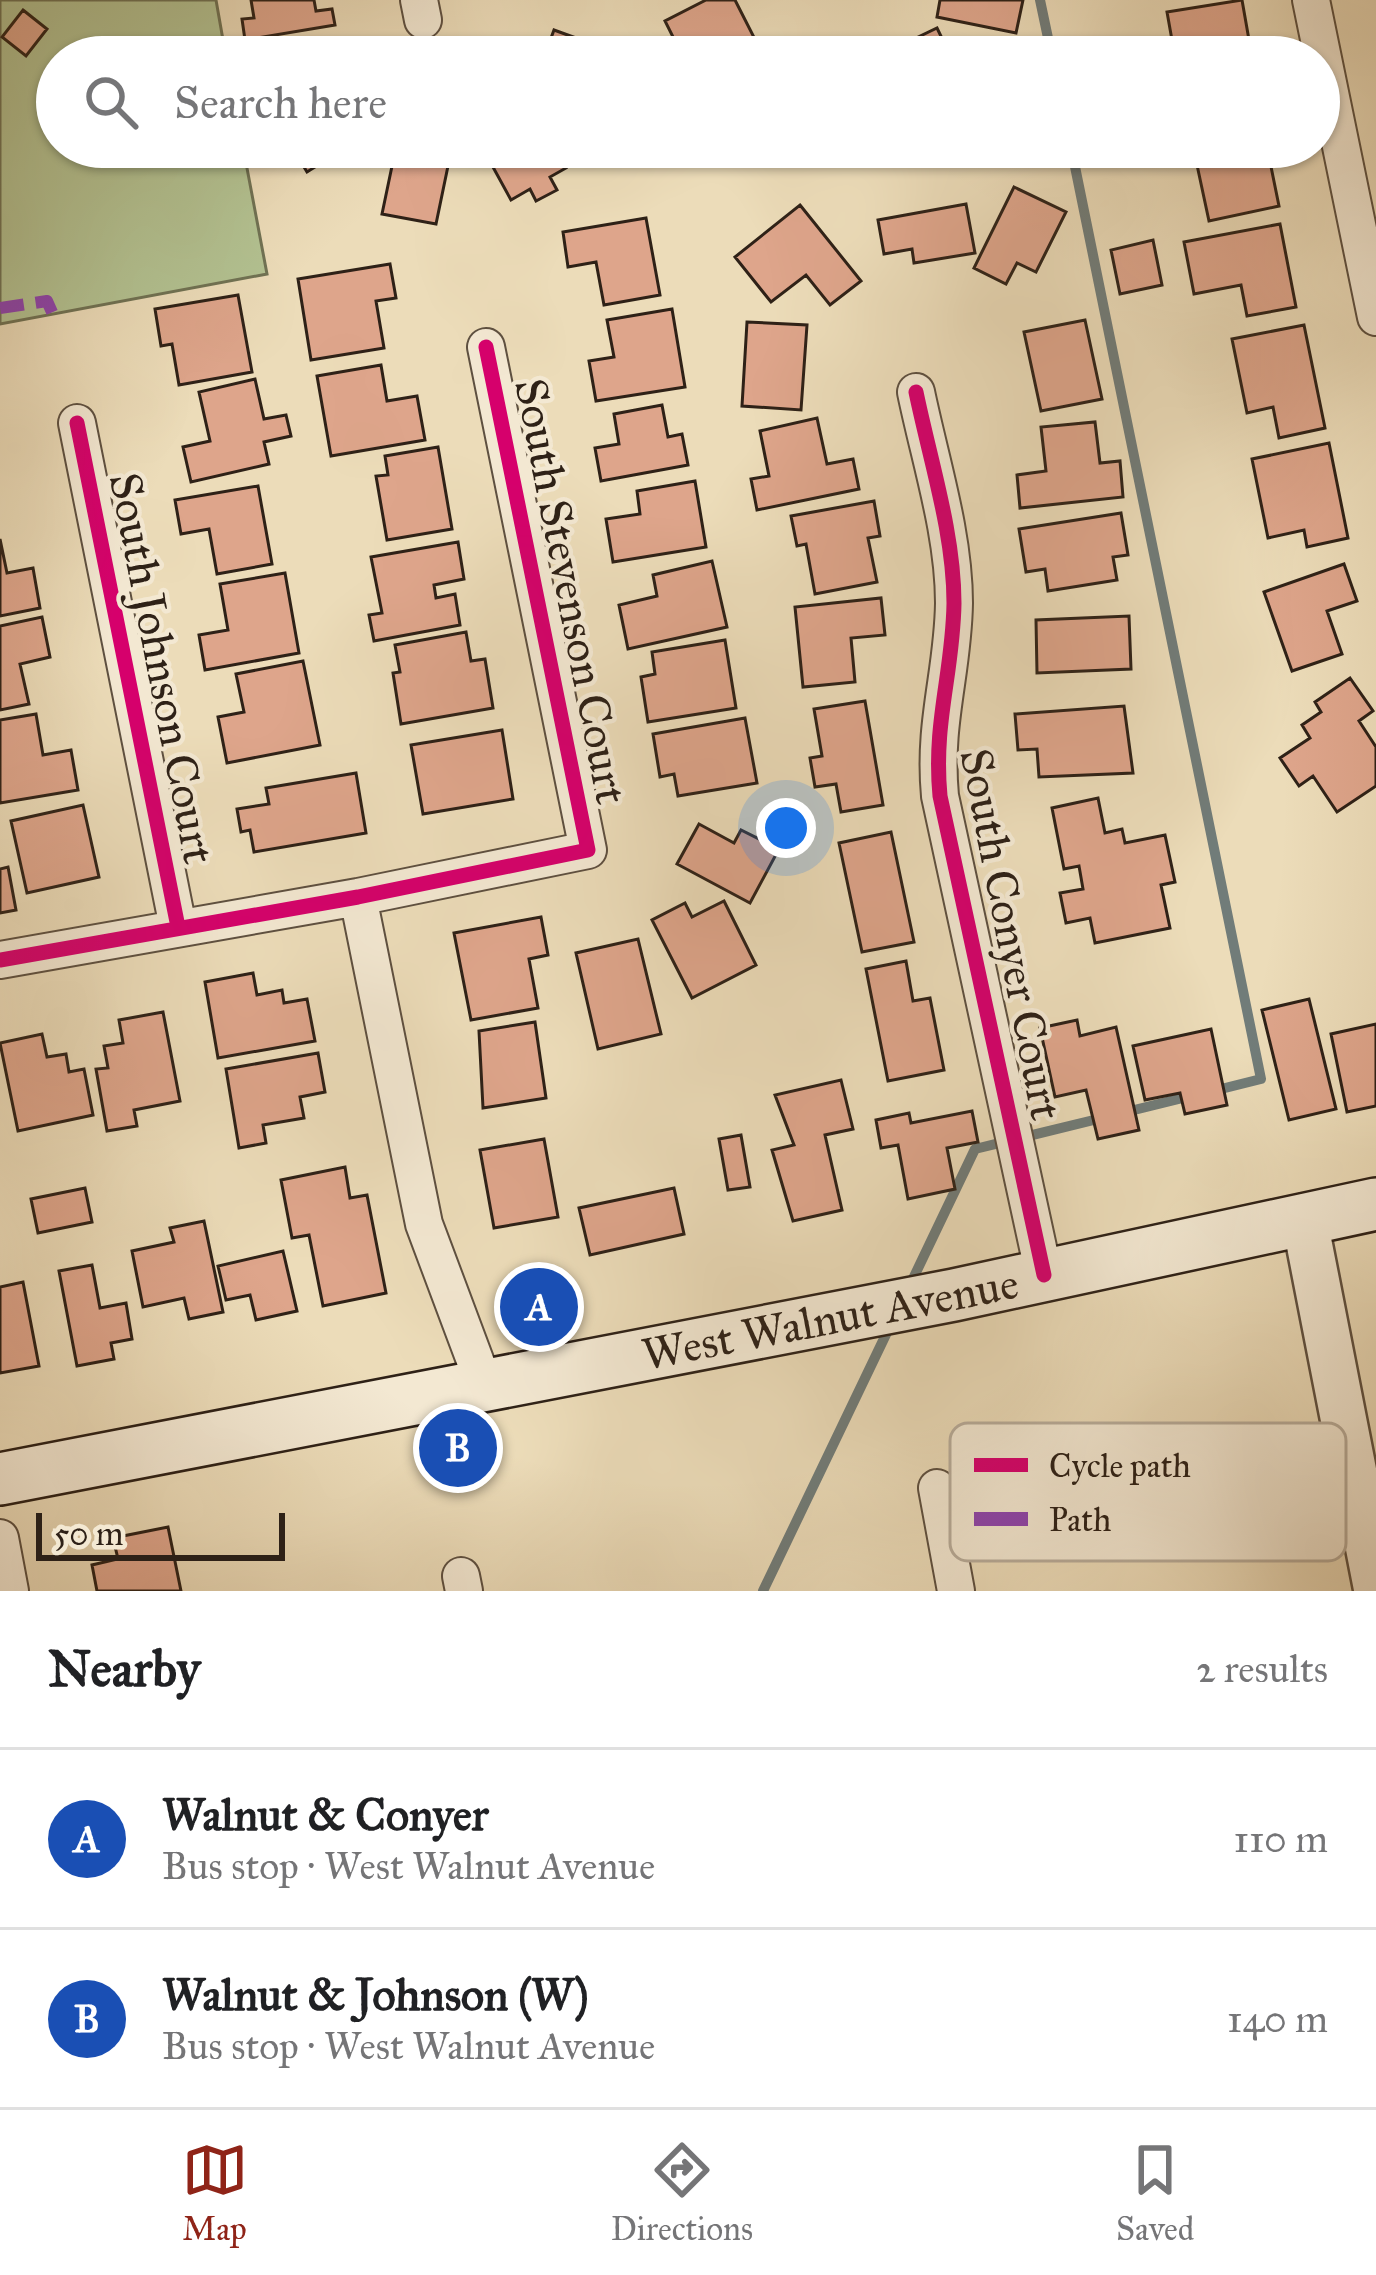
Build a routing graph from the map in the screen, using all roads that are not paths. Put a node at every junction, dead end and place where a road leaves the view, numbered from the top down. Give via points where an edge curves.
1 (1311, 0) edge
2 (1320, 36) edge
3 (1340, 118) edge
4 (1368, 232) edge
5 (1376, 316) edge
6 (486, 347) dead end
7 (916, 392) dead end
8 (77, 423) dead end
9 (358, 897) junction
10 (178, 927) junction
11 (0, 960) edge
12 (1376, 1204) edge
13 (1304, 1217) junction
14 (1045, 1275) junction
15 (485, 1387) junction
16 (1344, 1423) edge
17 (1346, 1432) edge
18 (0, 1479) edge
19 (937, 1487) dead end
20 (0, 1538) edge
21 (950, 1558) edge
22 (951, 1561) edge
23 (1376, 1586) edge
24 (10, 1591) edge
25 (956, 1591) edge

1 - 2 street
3 - 4 street
4 - 5 street
6 - 9 street, South Stevenson Court via 588,850
7 - 14 street, South Conyer Court via 952,566 952,635 936,724 940,796
8 - 10 street, South Johnson Court
9 - 10 street
9 - 15 street via 424,1224
10 - 11 street
12 - 13 main road, West Walnut Avenue
13 - 14 main road, West Walnut Avenue
13 - 16 street
14 - 15 main road, West Walnut Avenue
15 - 18 main road, West Walnut Avenue
17 - 23 street
19 - 21 street
20 - 24 street
22 - 25 street

